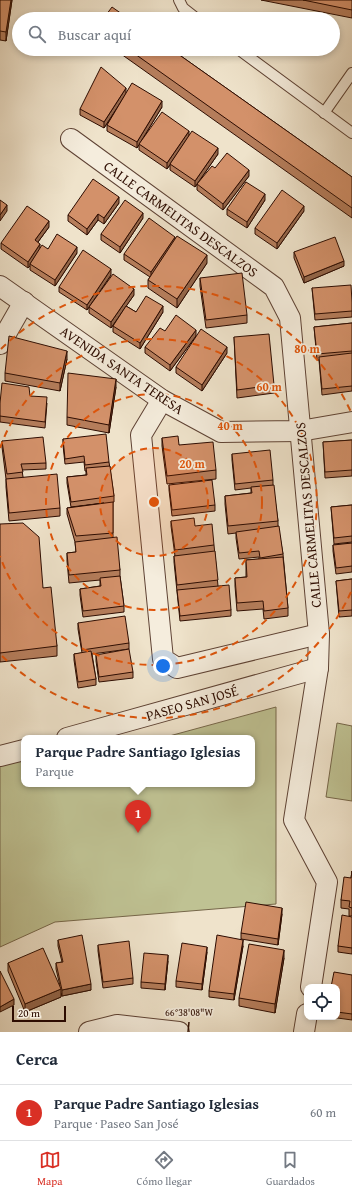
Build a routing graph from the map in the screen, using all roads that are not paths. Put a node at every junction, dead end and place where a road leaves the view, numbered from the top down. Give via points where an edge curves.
1 (180, 0) edge
2 (188, 12) edge
3 (247, 56) edge
4 (352, 73) edge
5 (324, 113) junction
6 (352, 134) edge
7 (71, 139) dead end
8 (0, 286) edge
9 (24, 302) junction
10 (0, 344) edge
11 (162, 400) junction
12 (352, 422) edge
13 (300, 431) junction
14 (319, 634) junction
15 (318, 668) junction
16 (78, 735) edge
17 (21, 751) edge
18 (0, 756) edge
19 (311, 984) edge
20 (306, 1020) edge
21 (118, 1028) edge
22 (89, 1032) edge
23 (179, 1032) edge
24 (304, 1032) edge

1 - 2 lane via 183,8
3 - 5 lane
4 - 5 lane
5 - 6 lane
7 - 13 street, CALLE CARMELITAS DESCALZOS via 274,287 290,318
8 - 9 street, AVENIDA SANTA TERESA
9 - 10 street
9 - 11 street, AVENIDA SANTA TERESA
11 - 13 street, AVENIDA SANTA TERESA via 221,432
11 - 14 street via 141,435 163,659 177,668
12 - 13 street, AVENIDA SANTA TERESA
13 - 14 street, CALLE CARMELITAS DESCALZOS
14 - 15 street, CALLE CARMELITAS DESCALZOS
15 - 16 street, PASEO SAN JOSÉ
15 - 19 street, CALLE CARMELITAS DESCALZOS via 294,820 327,882
17 - 18 street
20 - 24 street
21 - 22 street
21 - 23 street

